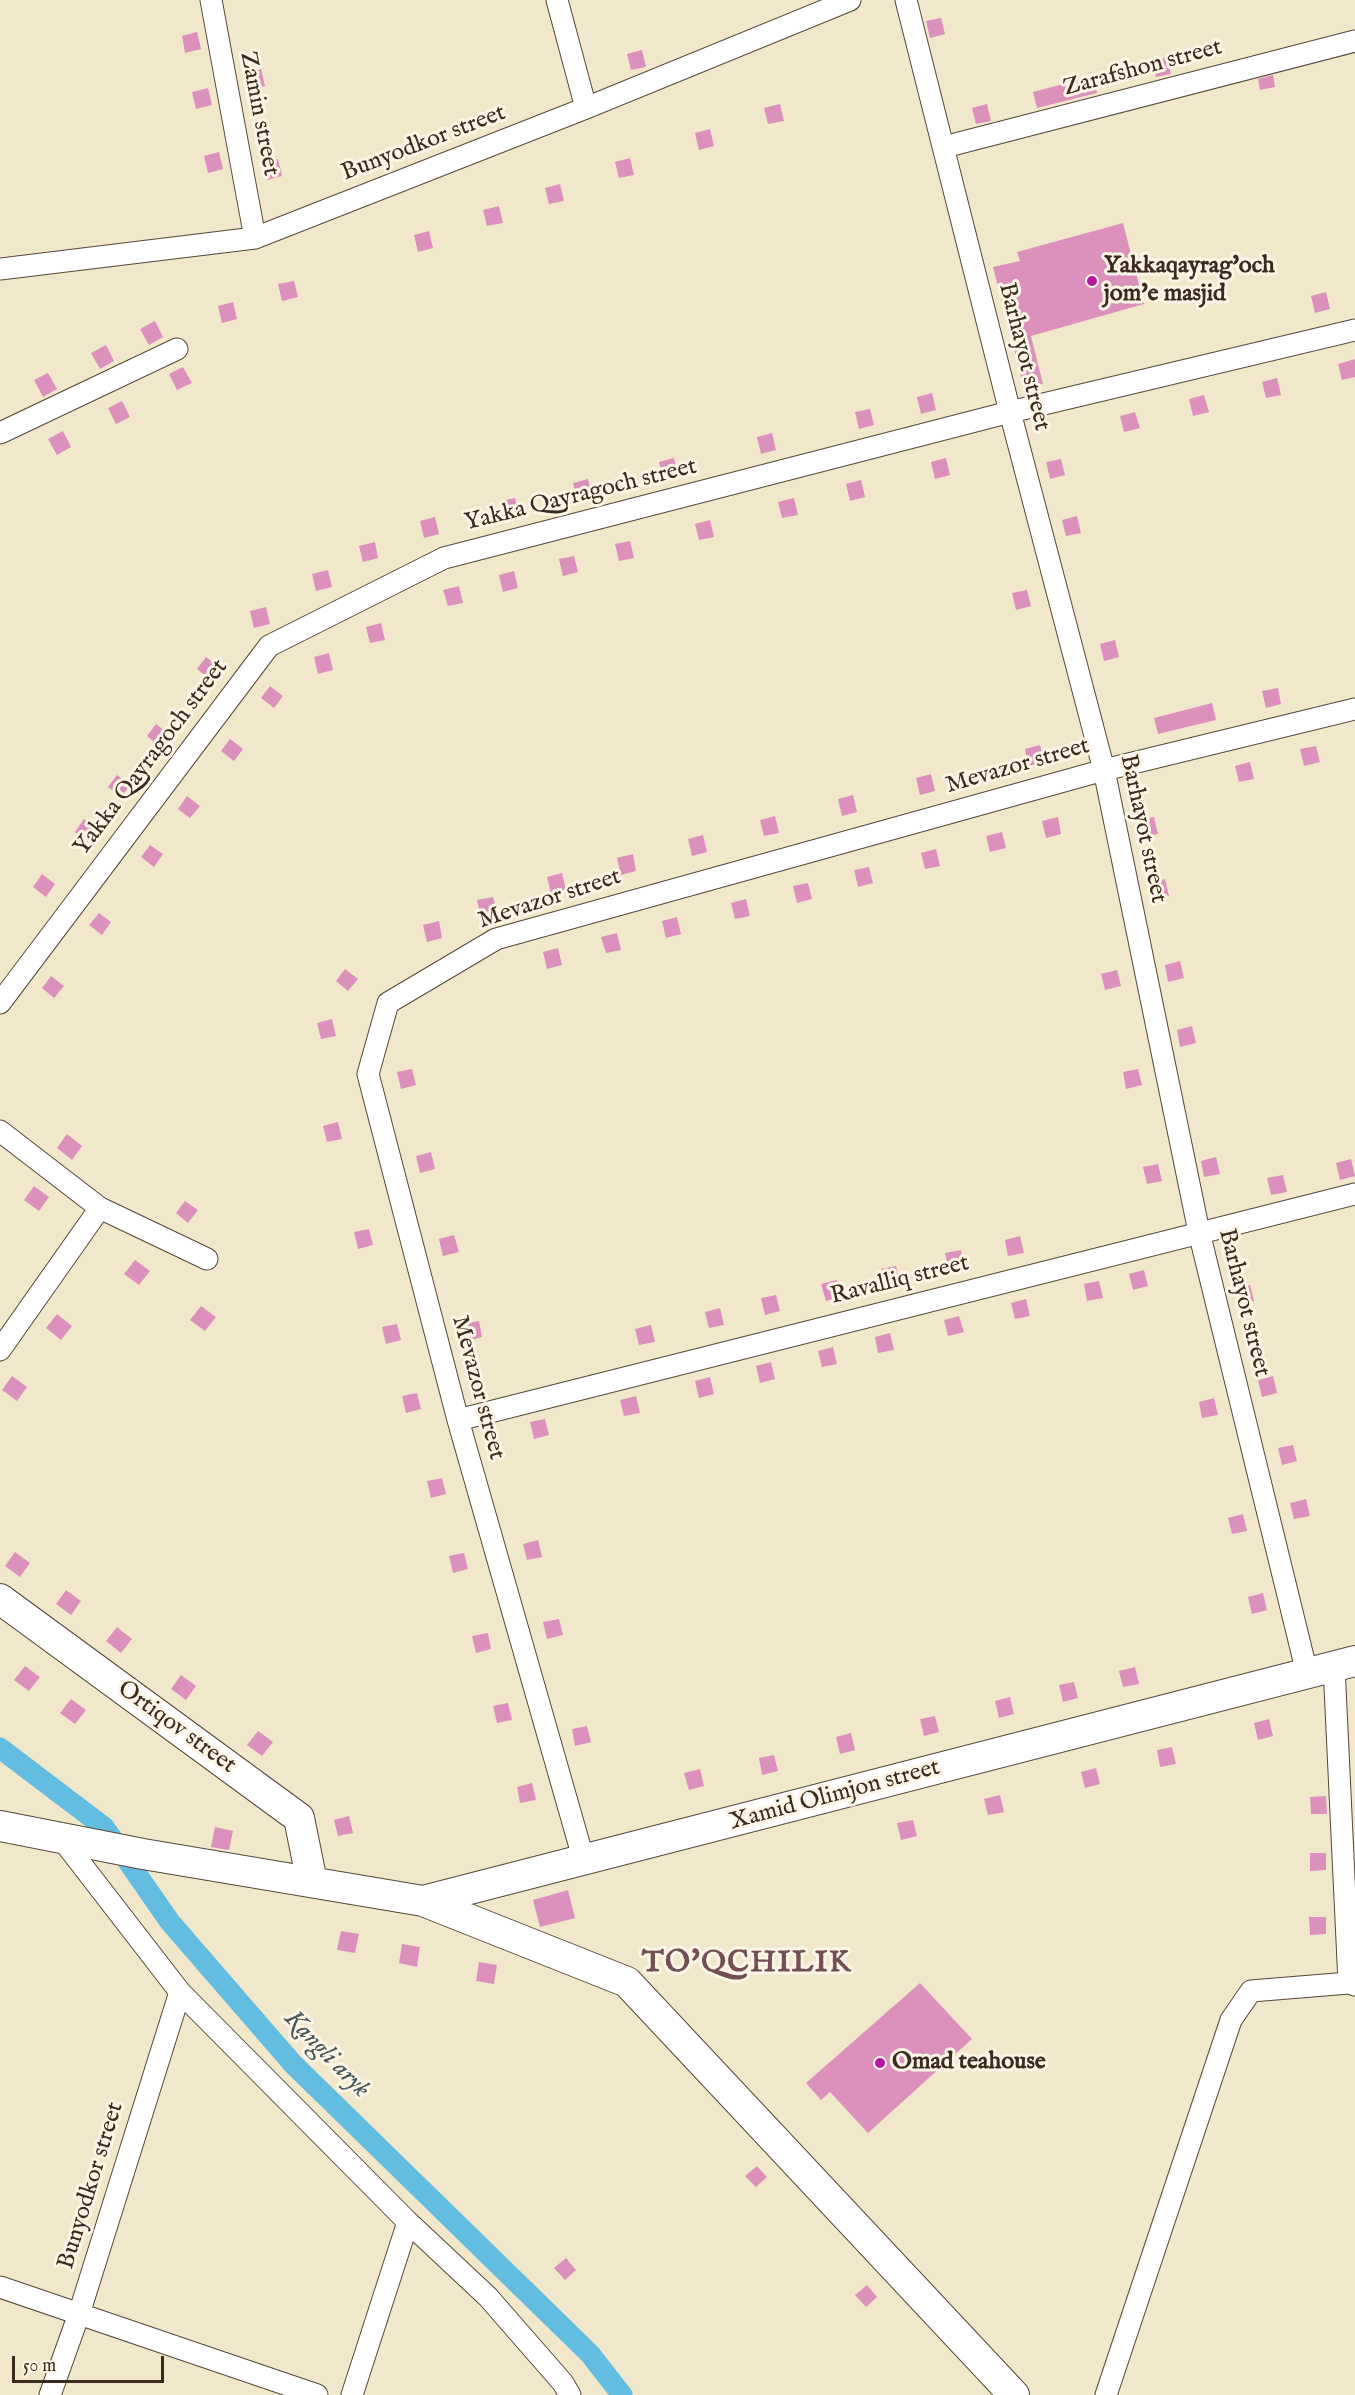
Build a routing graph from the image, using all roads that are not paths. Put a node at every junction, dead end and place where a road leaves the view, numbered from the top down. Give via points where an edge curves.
1 (211, 0) edge
2 (557, 0) edge
3 (849, 0) edge
4 (906, 0) edge
5 (1355, 41) edge
6 (586, 108) junction
7 (944, 147) junction
8 (255, 238) junction
9 (0, 270) edge
10 (1355, 330) edge
11 (177, 348) dead end
12 (1010, 412) junction
13 (0, 433) edge
14 (1355, 709) edge
15 (1104, 770) junction
16 (0, 1004) edge
17 (0, 1131) edge
18 (1355, 1194) edge
19 (100, 1208) junction
20 (1199, 1232) junction
21 (207, 1259) dead end
22 (0, 1350) edge
23 (458, 1420) junction
24 (0, 1599) edge
25 (1332, 1667) edge
26 (0, 1826) edge
27 (61, 1838) junction
28 (584, 1861) junction
29 (312, 1882) junction
30 (423, 1901) junction
31 (1352, 1984) edge
32 (180, 1992) junction
33 (408, 2222) junction
34 (0, 2287) edge
35 (79, 2314) junction
36 (50, 2395) edge
37 (317, 2395) edge
38 (352, 2395) edge
39 (570, 2395) edge
40 (1014, 2395) edge
41 (1106, 2395) edge

1 - 8 street, Zamin street
2 - 6 street
3 - 6 street, Bunyodkor street
4 - 7 street, Barhayot street
5 - 7 street, Zarafshon street
6 - 8 street, Bunyodkor street
7 - 12 street, Barhayot street
8 - 9 street, Bunyodkor street
10 - 12 street, Yakka Qayragoch street
11 - 13 street
12 - 15 street, Barhayot street
12 - 16 street, Yakka Qayragoch street via 444,558 269,646
14 - 15 street, Mevazor street
15 - 20 street, Barhayot street
15 - 23 street, Mevazor street via 496,939 388,1003 368,1074
17 - 19 street
18 - 20 street, Ravalliq street
19 - 21 street
19 - 22 street
20 - 23 street, Ravalliq street
20 - 25 street, Barhayot street
23 - 28 street, Mevazor street
24 - 29 main road, Ortiqov street via 299,1818
25 - 28 main road, Xamid Olimjon street
25 - 31 street, Barhayot street
26 - 27 main road
27 - 29 main road, Xamid Olimjon street
27 - 32 street
28 - 30 main road, Xamid Olimjon street
29 - 30 main road, Xamid Olimjon street
30 - 40 main road via 627,1982
31 - 41 street via 1251,1991 1231,2020
32 - 33 street
32 - 35 street, Bunyodkor street
33 - 38 street
33 - 39 street via 488,2297
34 - 35 street
35 - 36 street, Bunyodkor street
35 - 37 street

